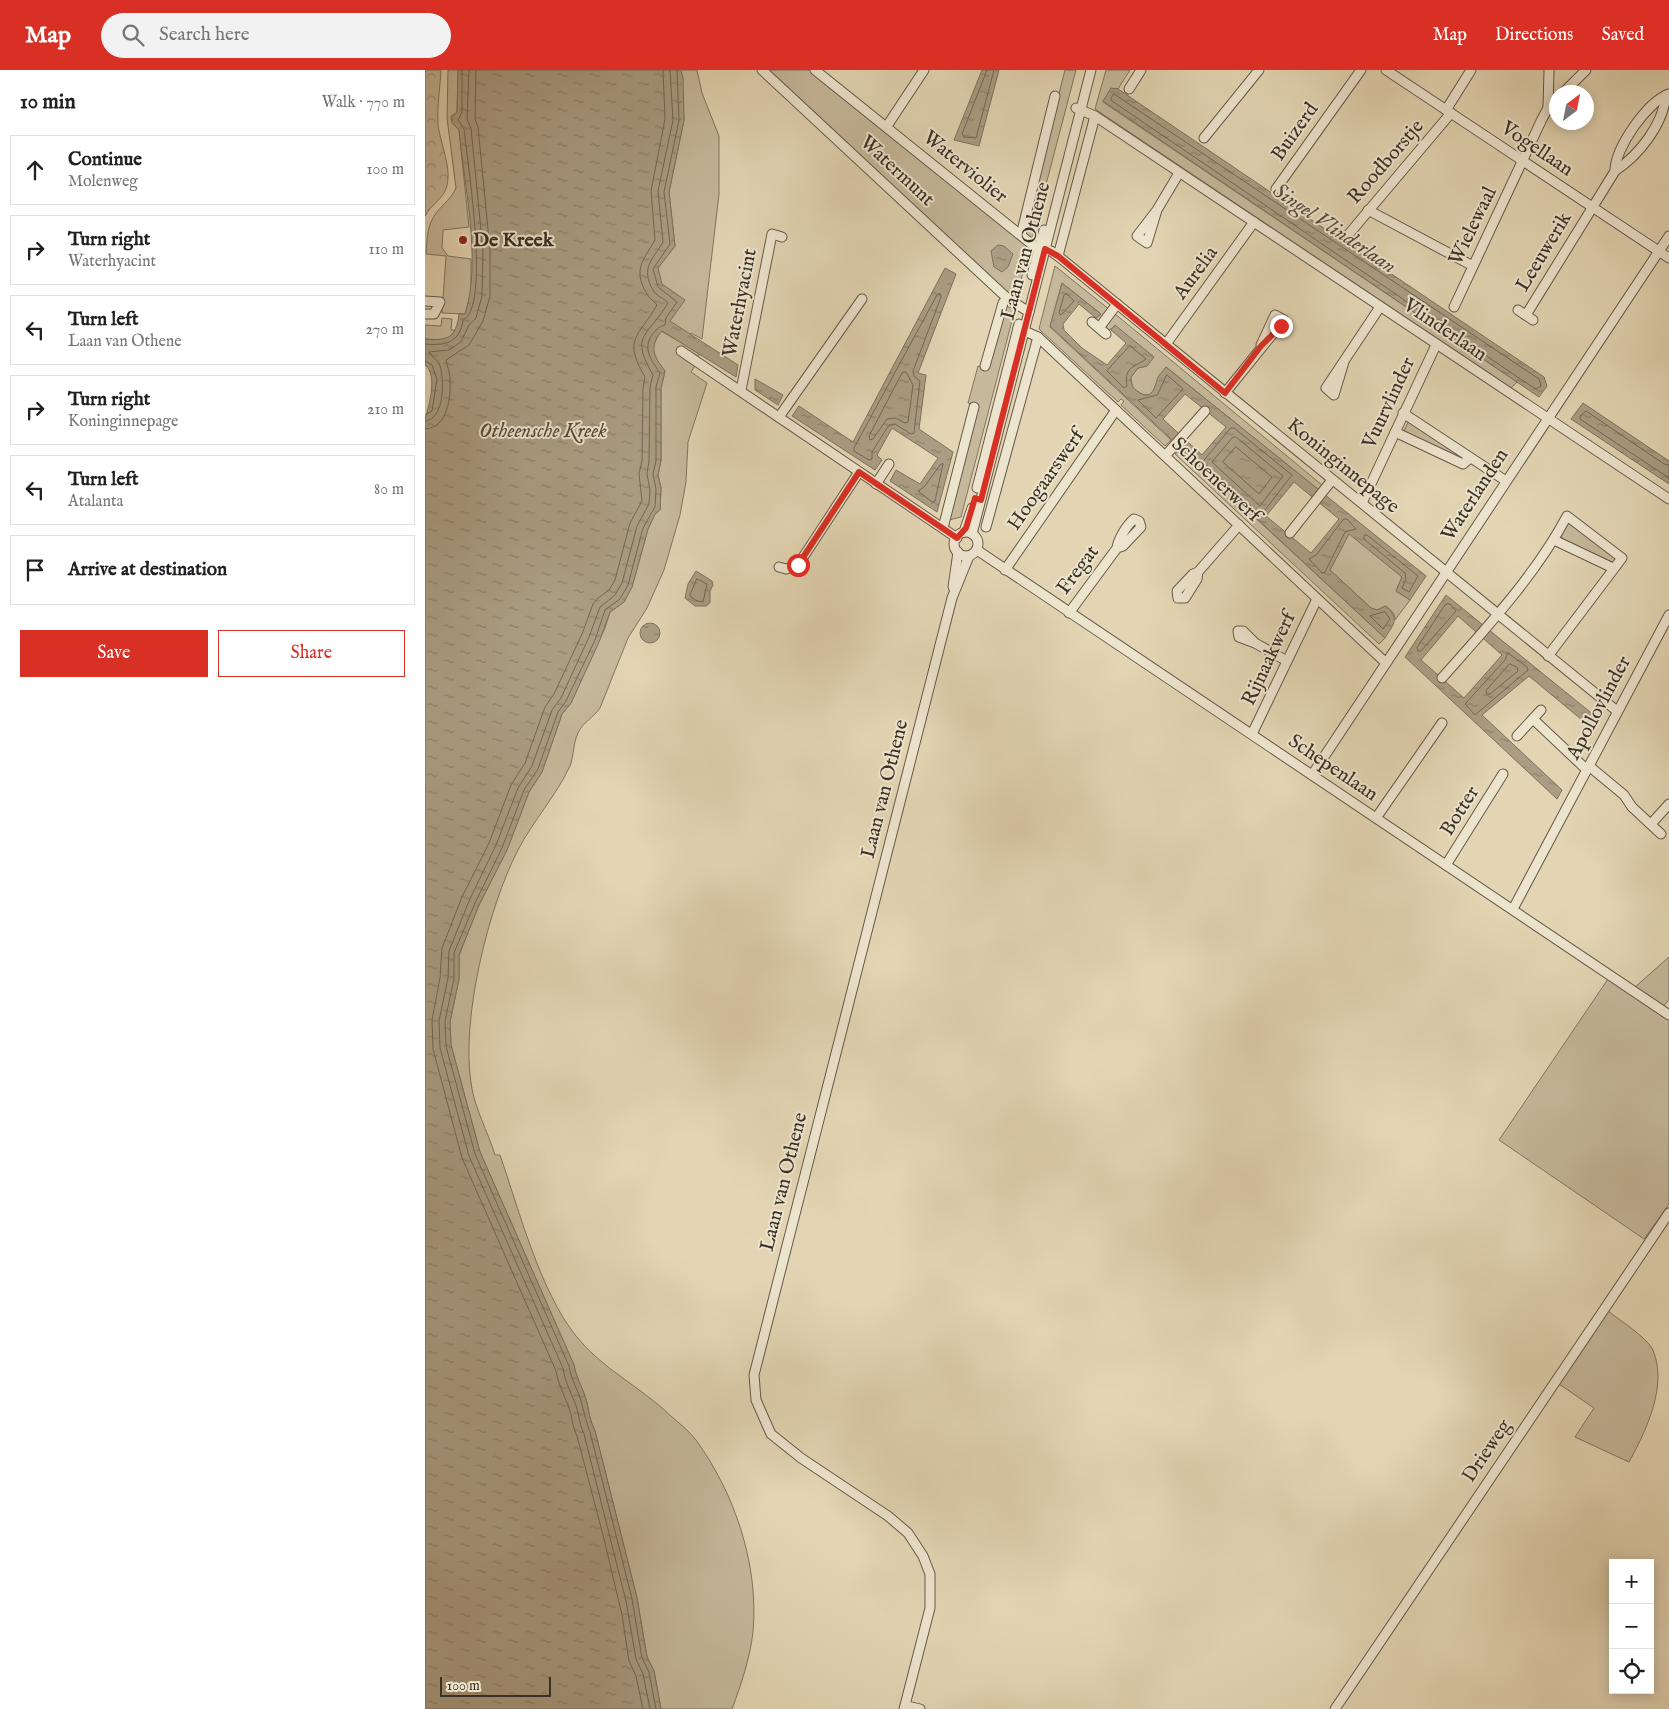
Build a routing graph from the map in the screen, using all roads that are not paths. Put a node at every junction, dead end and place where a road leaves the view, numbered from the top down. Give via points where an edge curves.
1 (762, 70) edge
2 (815, 70) edge
3 (924, 70) edge
4 (1086, 70) edge
5 (1091, 70) edge
6 (1141, 70) edge
7 (1259, 70) edge
8 (1361, 70) edge
9 (1386, 70) edge
10 (1470, 70) edge
11 (1549, 70) edge
12 (1586, 70) edge
13 (1571, 85) edge
14 (1129, 89) dead end
15 (1667, 95) edge
16 (1055, 96) dead end
17 (1079, 108) junction
18 (1548, 108) joint
19 (1449, 111) junction
20 (1095, 116) junction
21 (887, 126) junction
22 (1204, 138) dead end
23 (1524, 161) junction
24 (1615, 171) junction
25 (1179, 173) junction
26 (1276, 189) dead end
27 (1591, 206) junction
28 (1157, 210) dead end
29 (1368, 210) junction
30 (1254, 222) junction
31 (1021, 235) junction
32 (1348, 235) dead end
33 (1669, 236) edge
34 (783, 237) dead end
35 (1042, 248) junction
36 (1659, 251) junction
37 (1058, 256) junction
38 (1669, 258) edge
39 (1473, 266) junction
40 (1007, 298) junction
41 (862, 299) dead end
42 (425, 301) edge
43 (1117, 304) junction
44 (1380, 307) junction
45 (1454, 307) dead end
46 (1026, 311) junction
47 (425, 314) edge
48 (1526, 315) dead end
49 (1099, 328) dead end
50 (1021, 329) junction
51 (1038, 337) junction
52 (1166, 344) junction
53 (1436, 345) junction
54 (1261, 346) dead end
55 (681, 352) dead end
56 (1344, 362) dead end
57 (985, 366) dead end
58 (741, 390) junction
59 (1225, 393) junction
60 (974, 407) dead end
61 (1116, 410) junction
62 (1205, 411) dead end
63 (1403, 413) junction
64 (779, 417) junction
65 (1547, 418) junction
66 (1395, 432) junction
67 (1165, 456) junction
68 (1470, 458) junction
69 (889, 464) dead end
70 (859, 472) junction
71 (1332, 480) junction
72 (1506, 481) junction
73 (876, 484) junction
74 (978, 499) junction
75 (1669, 499) edge
76 (993, 503) junction
77 (1362, 503) junction
78 (1239, 525) junction
79 (986, 527) dead end
80 (943, 528) junction
81 (1290, 533) dead end
82 (964, 534) junction
83 (1554, 540) junction
84 (1117, 548) dead end
85 (958, 552) junction
86 (973, 553) junction
87 (779, 567) dead end
88 (1613, 568) junction
89 (1005, 570) junction
90 (1199, 572) dead end
91 (1446, 572) junction
92 (952, 598) junction
93 (1317, 599) junction
94 (1069, 613) junction
95 (1499, 615) junction
96 (1669, 615) edge
97 (1255, 643) dead end
98 (1548, 656) junction
99 (1287, 661) junction
100 (1386, 663) junction
101 (1442, 678) dead end
102 (1541, 710) dead end
103 (1617, 711) junction
104 (1533, 720) junction
105 (1442, 723) dead end
106 (1252, 734) junction
107 (1517, 736) dead end
108 (1588, 768) junction
109 (1312, 774) junction
110 (1503, 774) dead end
111 (1669, 804) edge
112 (1376, 818) junction
113 (1651, 824) junction
114 (1661, 834) dead end
115 (1447, 865) junction
116 (1513, 910) junction
117 (1669, 1014) edge
118 (1669, 1213) edge
119 (906, 1708) edge
120 (920, 1709) edge
121 (1335, 1709) edge

1 - 40 street, Watermunt
2 - 21 street, Waterviolier
3 - 21 street
4 - 17 street, Laan van Othene
5 - 17 street, Laan van Othene
6 - 14 street
7 - 22 street
8 - 26 street, Buizerd
9 - 19 street, Vogellaan
10 - 19 street, Roodborstje
11 - 18 street
12 - 13 street
15 - 24 street via 1659,120 1641,148
15 - 24 street via 1652,104 1634,128 1619,152
16 - 31 street, Waterviolier
17 - 20 street, Vlinderlaan
17 - 35 street, Laan van Othene
18 - 23 street, Wielewaal
19 - 23 street, Vogellaan
19 - 29 street, Roodborstje
20 - 25 street, Vlinderlaan
20 - 37 street, Laan van Othene
21 - 31 street, Waterviolier
23 - 27 street, Vogellaan
23 - 39 street, Wielewaal
24 - 27 street, Leeuwerik
25 - 28 street
25 - 30 street, Vlinderlaan
27 - 36 street, Vogellaan
27 - 48 street, Leeuwerik
29 - 32 street, Roodborstje
29 - 39 street
30 - 44 street, Vlinderlaan
30 - 52 street, Aurelia
31 - 35 street, Waterviolier
33 - 36 street, Waterlanden
34 - 58 street, Waterhyacint via 772,234
35 - 37 street, Koninginnepage
35 - 46 street, Laan van Othene
36 - 38 street, Vogellaan
36 - 65 street, Waterlanden
37 - 43 street, Koninginnepage
39 - 45 street, Wielewaal
40 - 46 street, Watermunt
40 - 57 street
41 - 64 street
42 - 47 street via 440,302 435,314
43 - 49 street
43 - 52 street, Koninginnepage
44 - 53 street, Vlinderlaan
44 - 56 street
46 - 50 street, Laan van Othene
50 - 51 street, Schoenerwerf
50 - 74 street, Laan van Othene
51 - 61 street, Schoenerwerf
51 - 76 street, Laan van Othene
52 - 59 street, Koninginnepage
53 - 63 street, Vuurvlinder
53 - 65 street, Vlinderlaan
54 - 59 street
55 - 58 street, Waterhyacint
58 - 64 street, Waterhyacint
59 - 71 street, Koninginnepage
60 - 80 street
61 - 67 street, Schoenerwerf
61 - 89 street, Hoogaarswerf
62 - 67 street
63 - 66 street, Vuurvlinder
63 - 68 street
64 - 70 street, Waterhyacint
65 - 72 street, Waterlanden
65 - 75 street, Vlinderlaan
66 - 68 street via 1463,464
66 - 77 street, Vuurvlinder
67 - 78 street, Schoenerwerf
68 - 72 street
69 - 73 street
70 - 73 street, Waterhyacint
70 - 87 street via 798,565 786,569
71 - 77 street, Koninginnepage
71 - 81 street
72 - 91 street, Waterlanden
73 - 80 street, Waterhyacint
74 - 76 street
74 - 82 street, Laan van Othene
76 - 79 street, Laan van Othene
77 - 91 street, Koninginnepage
78 - 90 street
78 - 93 street, Schoenerwerf
80 - 82 street, Waterhyacint
82 - 85 street, Laan van Othene via 955,545
82 - 86 street via 977,541
83 - 88 street
83 - 88 street via 1567,516 1621,558
83 - 95 street
84 - 94 street, Fregat
85 - 86 street, Schepenlaan
85 - 92 street, Laan van Othene
86 - 89 street, Schepenlaan
86 - 92 street, Laan van Othene
88 - 98 street
89 - 94 street, Schepenlaan
91 - 95 street, Koninginnepage
91 - 100 street, Waterlanden
92 - 119 street, Laan van Othene via 754,1375 756,1400 771,1434 888,1516 908,1534 923,1556 930,1574 930,1608
93 - 99 street, Rijnaakwerf
93 - 100 street, Schoenerwerf
94 - 106 street, Schepenlaan
95 - 98 street, Koninginnepage
95 - 101 street
96 - 103 street, Apollovlinder
97 - 99 street
98 - 103 street, Koninginnepage
99 - 106 street, Rijnaakwerf
100 - 109 street, Waterlanden
102 - 104 street
103 - 108 street, Apollovlinder
104 - 107 street
104 - 108 street
105 - 112 street
106 - 109 street, Schepenlaan
108 - 113 street via 1624,795
108 - 116 street, Apollovlinder
109 - 112 street, Schepenlaan
110 - 115 street, Botter
111 - 113 street
112 - 115 street, Schepenlaan
113 - 114 street
115 - 116 street, Schepenlaan
116 - 117 street, Schepenlaan
118 - 121 street, Drieweg
119 - 120 street

